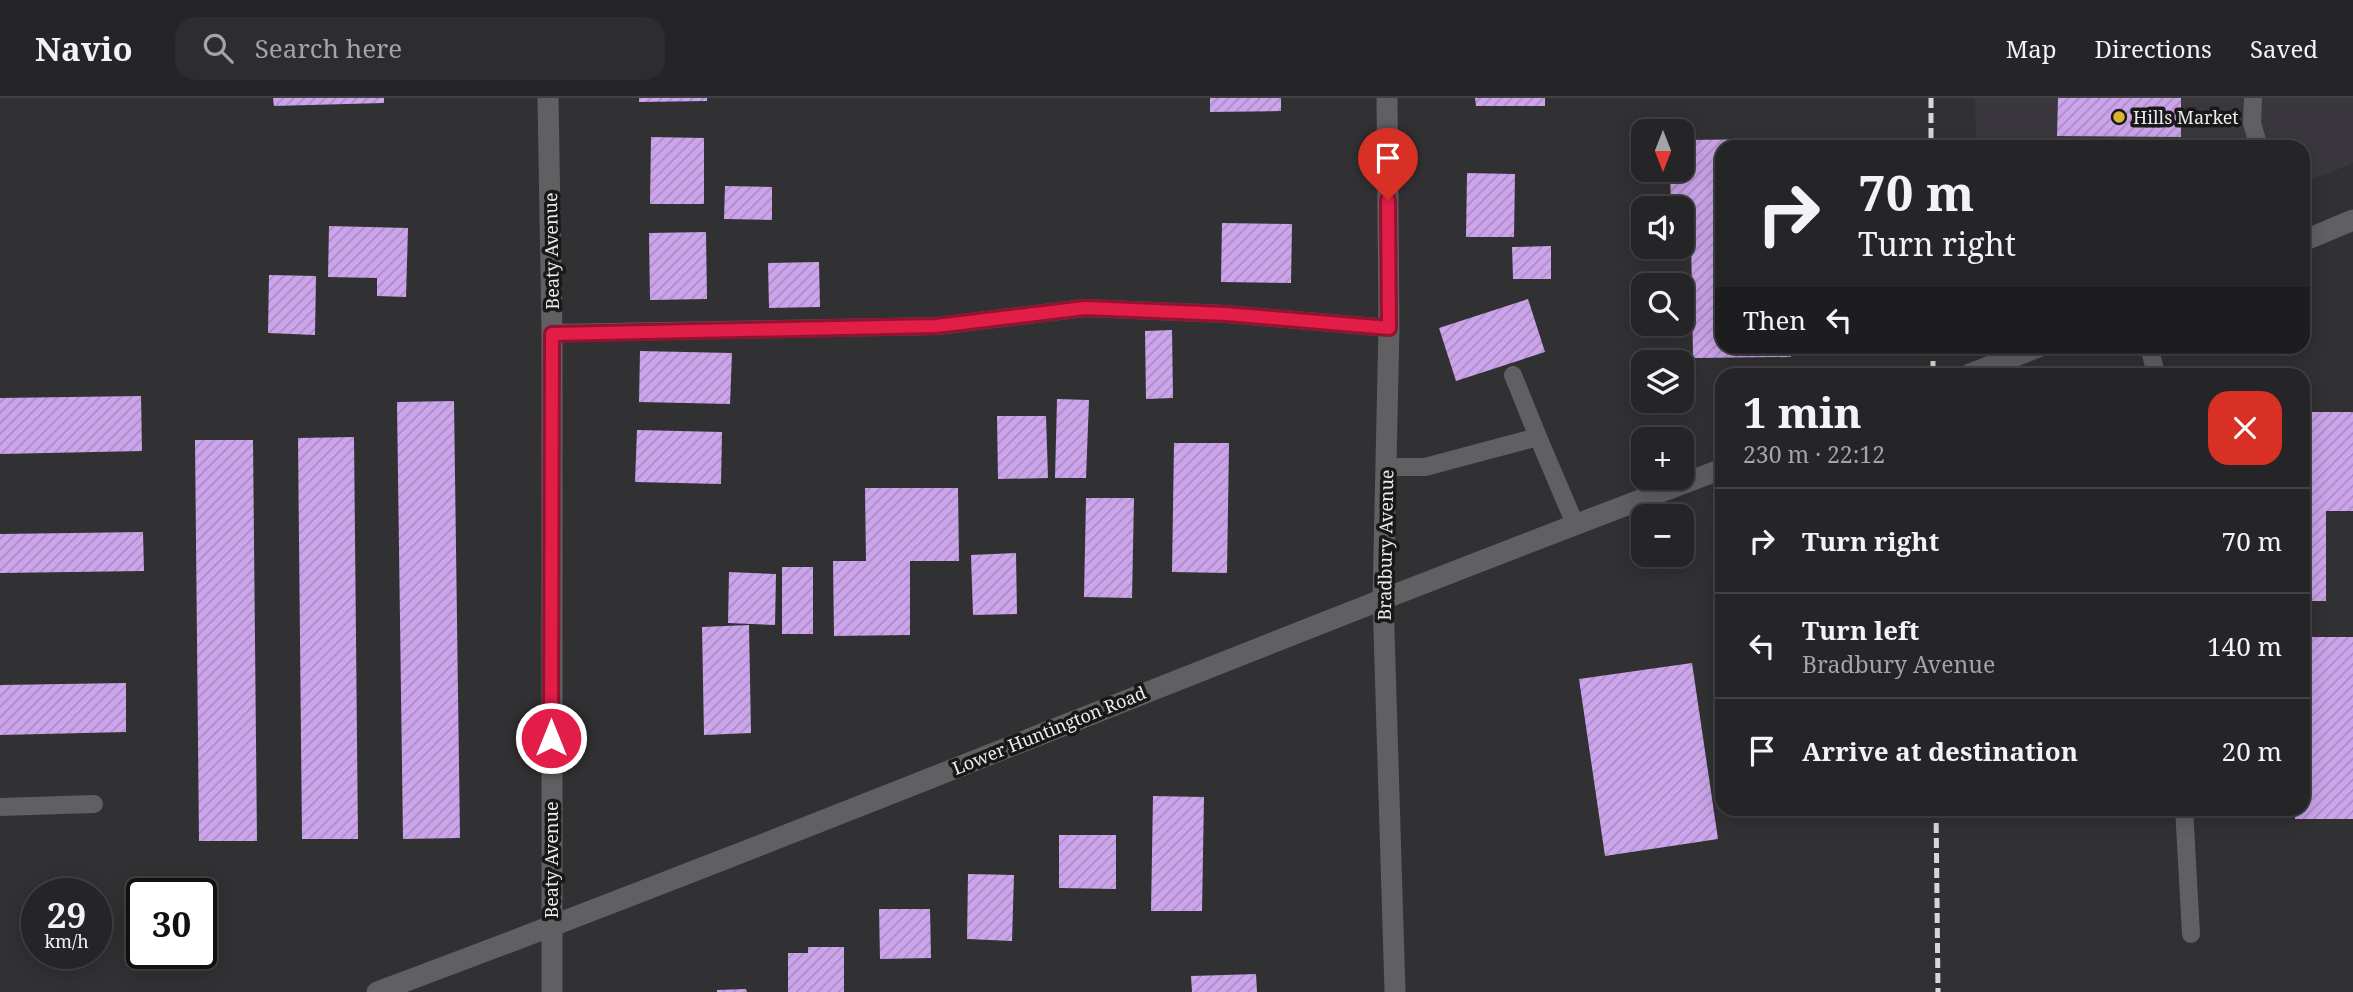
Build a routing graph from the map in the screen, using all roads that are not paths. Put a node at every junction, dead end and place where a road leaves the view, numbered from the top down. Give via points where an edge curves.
1 (548, 98) edge
2 (1387, 98) edge
3 (2253, 98) edge
4 (2257, 140) edge
5 (2353, 220) edge
6 (2310, 238) edge
7 (1389, 328) junction
8 (552, 334) junction
9 (2021, 354) edge
10 (1985, 368) edge
11 (1513, 375) dead end
12 (1538, 437) junction
13 (1386, 467) junction
14 (1715, 472) edge
15 (1575, 524) junction
16 (1383, 598) junction
17 (94, 804) dead end
18 (0, 807) edge
19 (2184, 816) edge
20 (550, 927) junction
21 (2191, 934) dead end
22 (377, 992) edge
23 (552, 992) edge
24 (1395, 992) edge

1 - 8 street, Beaty Avenue
2 - 7 street, Bradbury Avenue
3 - 4 lane
5 - 6 street
7 - 8 lane via 1085,308 936,326
7 - 13 street, Bradbury Avenue
8 - 20 street, Beaty Avenue
9 - 10 street
11 - 12 lane
12 - 13 lane via 1425,467
12 - 15 lane
13 - 16 street, Bradbury Avenue
14 - 15 street, Lower Huntington Road
15 - 16 street, Lower Huntington Road
16 - 20 street, Lower Huntington Road
16 - 24 street, Bradbury Avenue
17 - 18 lane
19 - 21 lane
20 - 22 street, Lower Huntington Road
20 - 23 street, Beaty Avenue

